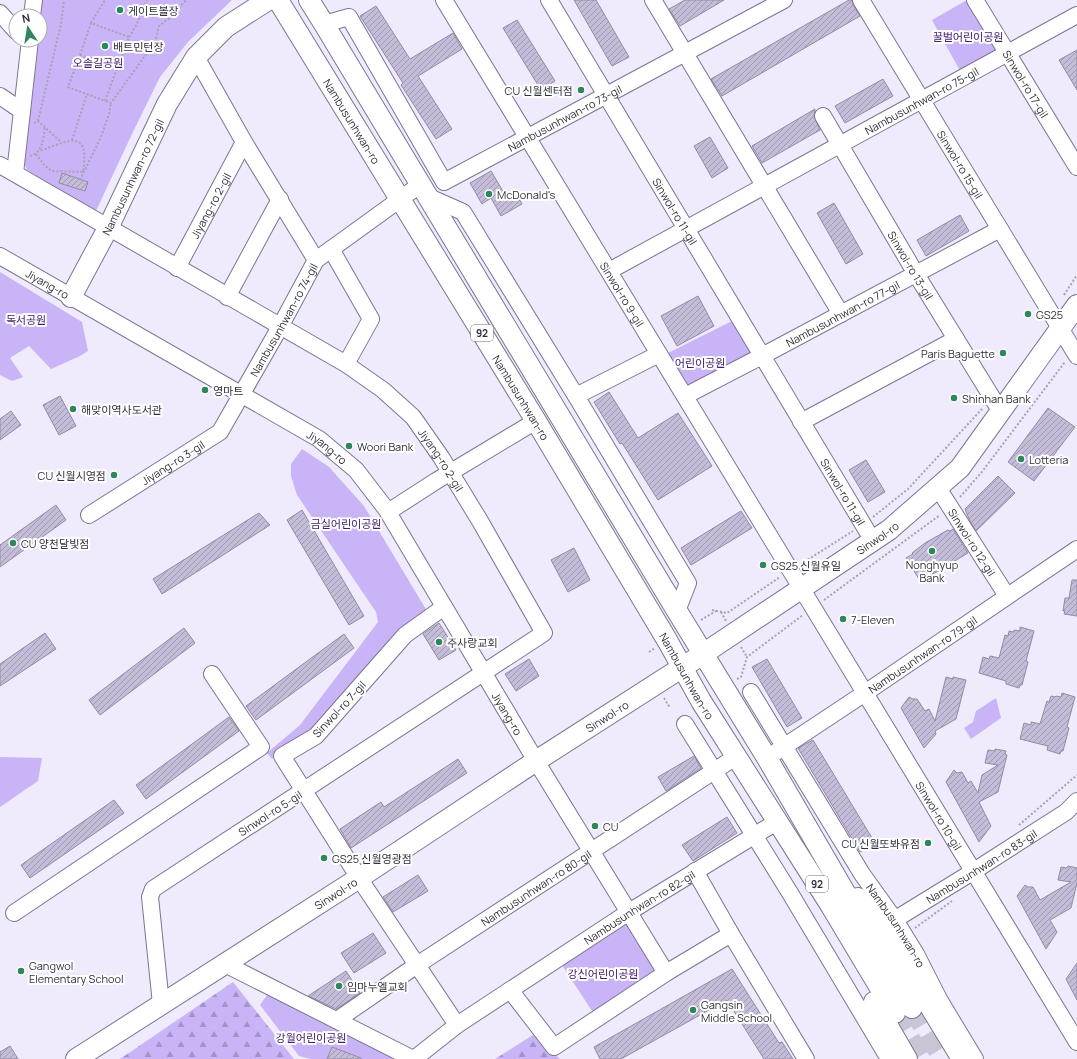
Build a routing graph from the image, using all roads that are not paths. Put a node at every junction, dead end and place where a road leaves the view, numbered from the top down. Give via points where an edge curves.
1 (268, 0) edge
2 (278, 0) edge
3 (309, 0) edge
4 (444, 0) edge
5 (550, 0) edge
6 (653, 0) edge
7 (784, 0) edge
8 (861, 0) edge
9 (975, 0) edge
10 (0, 12) edge
11 (1077, 15) edge
12 (8, 22) edge
13 (324, 24) junction
14 (28, 48) edge
15 (685, 53) junction
16 (1008, 53) junction
17 (196, 57) junction
18 (606, 95) junction
19 (0, 96) edge
20 (921, 99) junction
21 (22, 111) junction
22 (823, 116) dead end
23 (527, 138) junction
24 (244, 142) junction
25 (840, 144) junction
26 (0, 165) edge
27 (1077, 167) edge
28 (15, 174) junction
29 (764, 185) junction
30 (425, 191) junction
31 (280, 199) junction
32 (400, 200) junction
33 (108, 228) junction
34 (686, 228) junction
35 (1000, 229) junction
36 (331, 249) junction
37 (0, 256) edge
38 (316, 260) junction
39 (177, 268) junction
40 (609, 271) junction
41 (916, 274) junction
42 (71, 297) junction
43 (227, 297) junction
44 (1077, 305) edge
45 (841, 314) junction
46 (1056, 322) junction
47 (280, 327) junction
48 (956, 339) junction
49 (659, 354) junction
50 (762, 356) junction
51 (1077, 356) edge
52 (346, 364) junction
53 (240, 394) junction
54 (576, 396) junction
55 (685, 396) junction
56 (996, 405) junction
57 (536, 421) junction
58 (802, 422) junction
59 (450, 473) junction
60 (938, 488) junction
61 (388, 512) junction
62 (89, 515) dead end
63 (868, 533) junction
64 (1077, 549) edge
65 (801, 588) junction
66 (1007, 596) junction
67 (444, 606) junction
68 (677, 611) junction
69 (703, 654) junction
70 (682, 668) junction
71 (483, 672) junction
72 (212, 674) dead end
73 (751, 692) dead end
74 (865, 693) junction
75 (685, 724) dead end
76 (785, 746) junction
77 (737, 756) junction
78 (767, 758) junction
79 (536, 761) junction
80 (714, 771) junction
81 (304, 791) junction
82 (1077, 801) edge
83 (762, 831) junction
84 (819, 849) junction
85 (591, 851) junction
86 (695, 871) junction
87 (974, 872) junction
88 (359, 878) junction
89 (629, 912) junction
90 (14, 913) dead end
91 (888, 924) junction
92 (731, 934) junction
93 (226, 964) junction
94 (417, 965) junction
95 (666, 973) junction
96 (510, 990) junction
97 (161, 1004) junction
98 (904, 1011) junction
99 (337, 1020) junction
100 (457, 1025) junction
101 (1077, 1042) edge
102 (76, 1059) edge
103 (414, 1059) edge
104 (806, 1059) edge
105 (889, 1059) edge
106 (908, 1059) edge
107 (962, 1059) edge
108 (975, 1059) edge

1 - 17 main road, Nambusunhwan-ro 72-gil via 226,27
2 - 32 main road, Nambusunhwan-ro / 92
3 - 13 main road, Nambusunhwan-ro / 92
4 - 23 street, Sinwol-ro 9-gil
5 - 18 street, Sinwol-ro 11-gil
6 - 15 street
7 - 15 street, Nambusunhwan-ro 73-gil
8 - 20 street, Sinwol-ro 15-gil
9 - 16 street, Sinwol-ro 17-gil
10 - 12 street
11 - 16 street, Nambusunhwan-ro 75-gil
13 - 23 street, Nambusunhwan-ro 73-gil via 349,17 444,182
13 - 30 main road, Nambusunhwan-ro / 92
14 - 21 street
15 - 18 street, Nambusunhwan-ro 73-gil
15 - 29 street
16 - 20 street, Nambusunhwan-ro 75-gil
16 - 27 street, Sinwol-ro 17-gil
17 - 24 street
17 - 33 main road, Nambusunhwan-ro 72-gil via 167,104
18 - 23 street, Nambusunhwan-ro 73-gil
18 - 34 street, Sinwol-ro 11-gil
19 - 21 street
20 - 25 street, Nambusunhwan-ro 75-gil
20 - 35 street, Sinwol-ro 15-gil
21 - 28 street
22 - 25 street, Sinwol-ro 13-gil
23 - 40 street, Sinwol-ro 9-gil
24 - 31 street
24 - 39 street, Jiyang-ro 2-gil
25 - 29 street, Nambusunhwan-ro 75-gil
25 - 41 street, Sinwol-ro 13-gil
26 - 28 street, Jiyang-ro 2-gil
28 - 33 street, Jiyang-ro 2-gil
29 - 34 street, Nambusunhwan-ro 75-gil
29 - 45 street
30 - 32 street, Nambusunhwan-ro 74-gil
30 - 54 street via 462,212
30 - 68 main road, Nambusunhwan-ro / 92
31 - 38 street
31 - 43 street
32 - 36 street, Nambusunhwan-ro 74-gil
32 - 57 main road, Nambusunhwan-ro / 92
33 - 39 street, Jiyang-ro 2-gil
33 - 42 main road, Nambusunhwan-ro 72-gil
34 - 40 street, Nambusunhwan-ro 75-gil
34 - 50 street, Sinwol-ro 11-gil
35 - 41 street, Nambusunhwan-ro 77-gil
35 - 46 street, Sinwol-ro 15-gil
36 - 38 street, Nambusunhwan-ro 74-gil
36 - 52 street via 371,319
37 - 42 street, Jiyang-ro
38 - 47 street, Nambusunhwan-ro 74-gil
39 - 43 street, Jiyang-ro 2-gil
40 - 49 street, Sinwol-ro 9-gil
41 - 45 street, Nambusunhwan-ro 77-gil
41 - 48 street, Sinwol-ro 13-gil
42 - 53 street, Jiyang-ro
43 - 47 street, Jiyang-ro 2-gil
44 - 46 main road, Sinwol-ro
45 - 50 street, Nambusunhwan-ro 77-gil
46 - 51 street, Sinwol-ro 15-gil
46 - 56 main road, Sinwol-ro
47 - 52 street, Jiyang-ro 2-gil
47 - 53 street, Nambusunhwan-ro 74-gil
48 - 56 street, Sinwol-ro 13-gil
48 - 58 street
49 - 54 street
49 - 55 street, Sinwol-ro 9-gil
50 - 55 street, Nambusunhwan-ro 77-gil
50 - 58 street, Sinwol-ro 11-gil
52 - 59 street, Jiyang-ro 2-gil via 383,390 413,417
53 - 61 street, Jiyang-ro via 319,439 356,470
53 - 62 street, Jiyang-ro 3-gil via 220,432
54 - 68 street via 688,583
55 - 65 street, Sinwol-ro 9-gil
56 - 60 main road, Sinwol-ro via 960,468
57 - 59 street
57 - 70 main road, Nambusunhwan-ro / 92
58 - 63 street, Sinwol-ro 11-gil
59 - 61 street
59 - 71 street, Jiyang-ro 2-gil via 544,633
60 - 63 main road, Sinwol-ro via 889,530
60 - 66 street, Sinwol-ro 12-gil
61 - 67 street, Jiyang-ro
63 - 65 main road, Sinwol-ro
64 - 66 street, Nambusunhwan-ro 79-gil
65 - 69 main road, Sinwol-ro
65 - 74 street, Sinwol-ro 10-gil
66 - 74 street, Nambusunhwan-ro 79-gil
67 - 71 street, Jiyang-ro
67 - 81 street, Sinwol-ro 7-gil via 405,635 316,736 282,756
68 - 69 main road, Nambusunhwan-ro / 92
69 - 70 main road, Sinwol-ro
69 - 78 main road, Nambusunhwan-ro / 92
70 - 77 main road, Nambusunhwan-ro / 92
70 - 79 main road, Sinwol-ro
71 - 79 street, Jiyang-ro
71 - 81 street, Sinwol-ro 5-gil
72 - 90 street via 261,747
73 - 76 street, Nambusunhwan-ro
74 - 76 street, Nambusunhwan-ro 79-gil
74 - 87 street, Sinwol-ro 10-gil
75 - 80 street, Nambusunhwan-ro
76 - 78 street, Nambusunhwan-ro 79-gil
76 - 91 street, Nambusunhwan-ro via 862,874
77 - 80 street, Nambusunhwan-ro 80-gil
77 - 83 main road, Nambusunhwan-ro
77 - 98 main road, Nambusunhwan-ro / 92 via 831,906
78 - 84 main road, Nambusunhwan-ro / 92
79 - 85 street, Jiyang-ro
79 - 88 main road, Sinwol-ro
80 - 83 street, Nambusunhwan-ro
80 - 85 street, Nambusunhwan-ro 80-gil
81 - 88 street, Sinwol-ro 7-gil
81 - 97 street, Sinwol-ro 5-gil via 153,889 150,897
82 - 87 street, Nambusunhwan-ro 83-gil via 1066,812
83 - 86 street, Nambusunhwan-ro 82-gil
83 - 98 main road, Nambusunhwan-ro
84 - 91 main road, Nambusunhwan-ro
84 - 98 main road, Nambusunhwan-ro / 92
85 - 89 street, Jiyang-ro
85 - 94 street, Nambusunhwan-ro 80-gil
86 - 89 street, Nambusunhwan-ro 82-gil
86 - 92 street
87 - 91 street, Nambusunhwan-ro 83-gil
87 - 101 street, Sinwol-ro 10-gil
88 - 93 main road, Sinwol-ro
88 - 94 street, Sinwol-ro 7-gil
89 - 95 street, Jiyang-ro
89 - 96 street, Nambusunhwan-ro 82-gil
91 - 98 main road, Nambusunhwan-ro
92 - 95 street
92 - 104 street
93 - 97 main road, Sinwol-ro
93 - 99 street, Nambusunhwan-ro 82-gil
94 - 99 street, Nambusunhwan-ro 80-gil
94 - 100 street, Sinwol-ro 7-gil
95 - 96 street via 554,1047
96 - 100 street, Nambusunhwan-ro 82-gil
97 - 102 main road, Sinwol-ro
98 - 105 street, Nambusunhwan-ro
98 - 106 main road, Nambusunhwan-ro
98 - 107 main road, Nambusunhwan-ro
98 - 108 street, Nambusunhwan-ro
99 - 103 street, Nambusunhwan-ro 82-gil
100 - 103 street, Nambusunhwan-ro 82-gil

